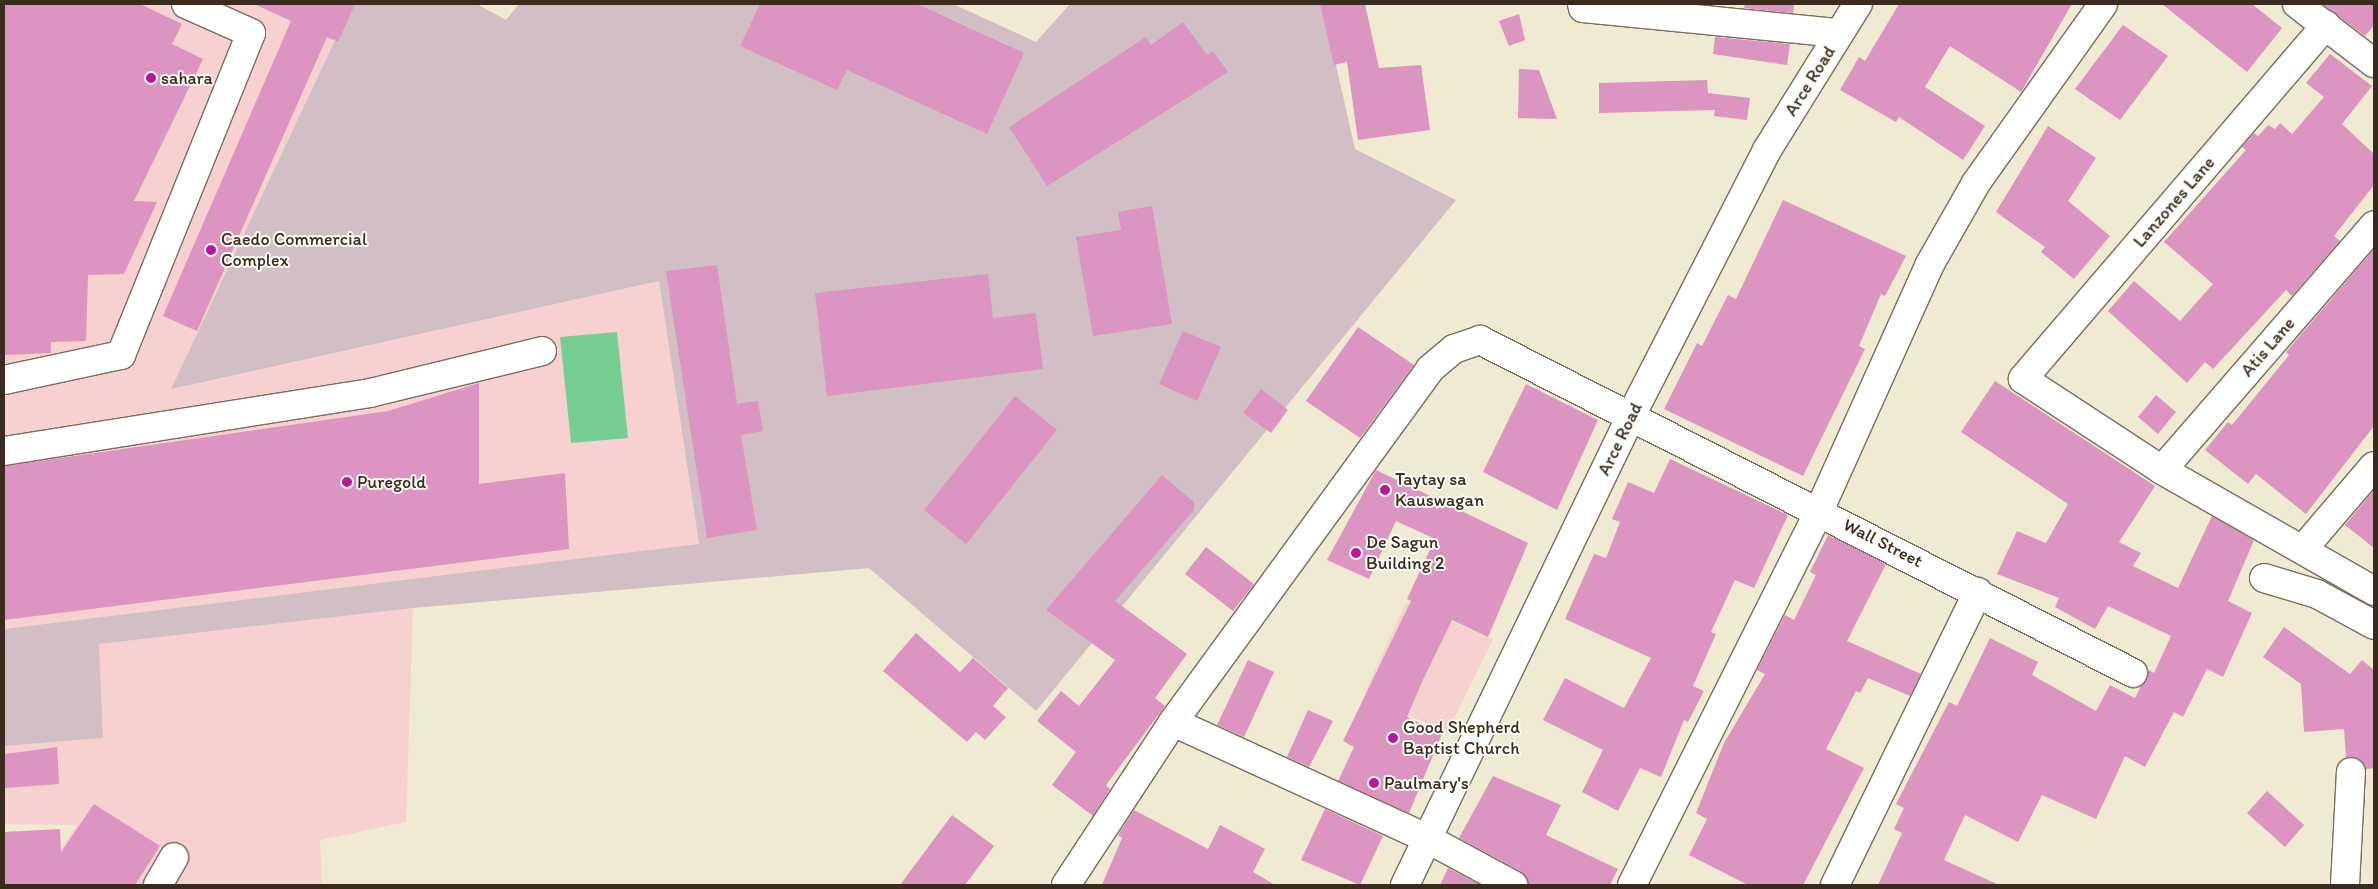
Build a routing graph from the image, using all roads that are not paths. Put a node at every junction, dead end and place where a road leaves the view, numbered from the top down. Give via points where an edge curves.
1 (186, 4) edge
2 (1582, 4) edge
3 (1858, 4) edge
4 (2103, 4) edge
5 (2312, 14) edge
6 (1839, 33) junction
7 (2374, 63) edge
8 (2374, 225) edge
9 (542, 352) dead end
10 (4, 380) edge
11 (1632, 414) junction
12 (4, 451) edge
13 (2374, 466) edge
14 (2162, 470) junction
15 (1820, 511) junction
16 (2303, 549) junction
17 (2264, 578) dead end
18 (2374, 591) edge
19 (1978, 592) junction
20 (2374, 625) edge
21 (2133, 673) dead end
22 (1173, 722) junction
23 (2351, 772) dead end
24 (1428, 839) junction
25 (174, 857) dead end
26 (158, 885) edge
27 (1066, 885) edge
28 (1404, 885) edge
29 (1513, 885) edge
30 (1632, 885) edge
31 (1835, 885) edge
32 (2345, 885) edge

1 - 10 street via 251,33 121,355
2 - 6 street via 1582,8
3 - 6 street, Arce Road
4 - 15 street via 1976,183 1935,256
5 - 7 street
5 - 14 street, Lanzones Lane via 2022,379
6 - 11 street, Arce Road via 1767,150
8 - 14 street, Atis Lane
9 - 12 street via 370,393
11 - 15 street, Wall Street
11 - 22 street, Wall Street via 1480,340 1454,348 1430,370
11 - 24 street, Arce Road
13 - 16 street
14 - 16 street
15 - 19 street, Wall Street
15 - 30 street
16 - 18 street
17 - 20 street via 2316,594
19 - 21 street, Wall Street
19 - 31 street
22 - 24 street
22 - 27 street, Wall Street
23 - 32 street
24 - 28 street, Arce Road
24 - 29 street
25 - 26 street

